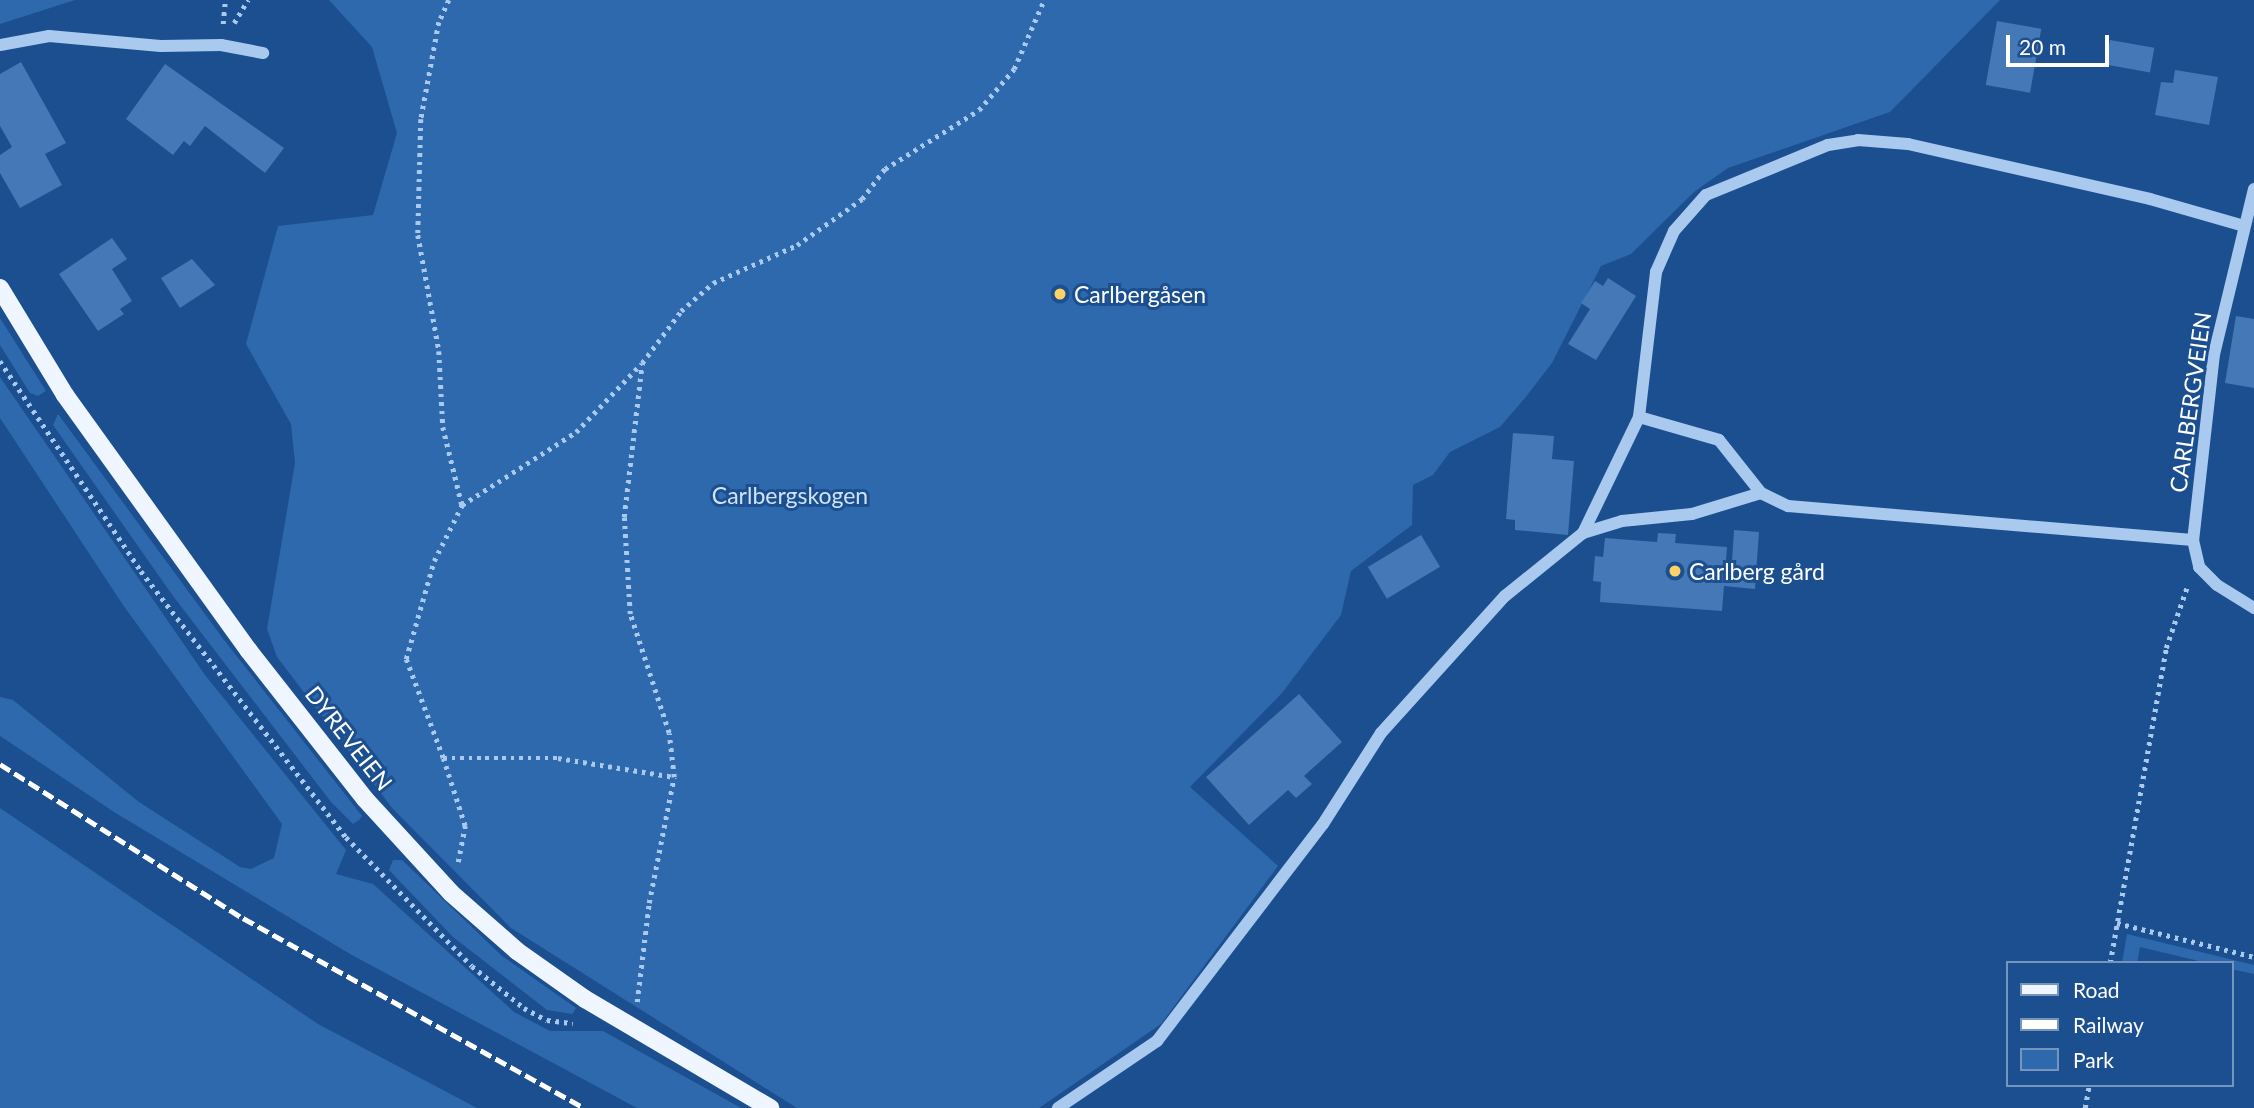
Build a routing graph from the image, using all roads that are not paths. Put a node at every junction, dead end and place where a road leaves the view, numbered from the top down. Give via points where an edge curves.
1 (0, 45) edge
2 (263, 53) dead end
3 (2254, 189) edge
4 (2244, 226) junction
5 (0, 288) edge
6 (1639, 417) junction
7 (1760, 493) junction
8 (1583, 533) junction
9 (2193, 540) junction
10 (2254, 608) edge
11 (770, 1108) edge
12 (1058, 1108) edge

1 - 2 street via 49,36 161,46 222,45
3 - 4 street, CARLBERGVEIEN
4 - 6 street via 2150,199 1908,144 1858,140 1828,145 1706,195 1674,231 1656,272
4 - 9 street, CARLBERGVEIEN via 2214,354
5 - 11 main road, DYREVEIEN via 65,395 249,651 365,799 451,893 517,951 634,1029
6 - 7 street via 1719,440
6 - 8 street
7 - 8 street via 1692,514 1622,521
7 - 9 street via 1788,506
8 - 12 street via 1505,596 1381,733 1323,824 1157,1041
9 - 10 street, CARLBERGVEIEN via 2199,567 2217,585

